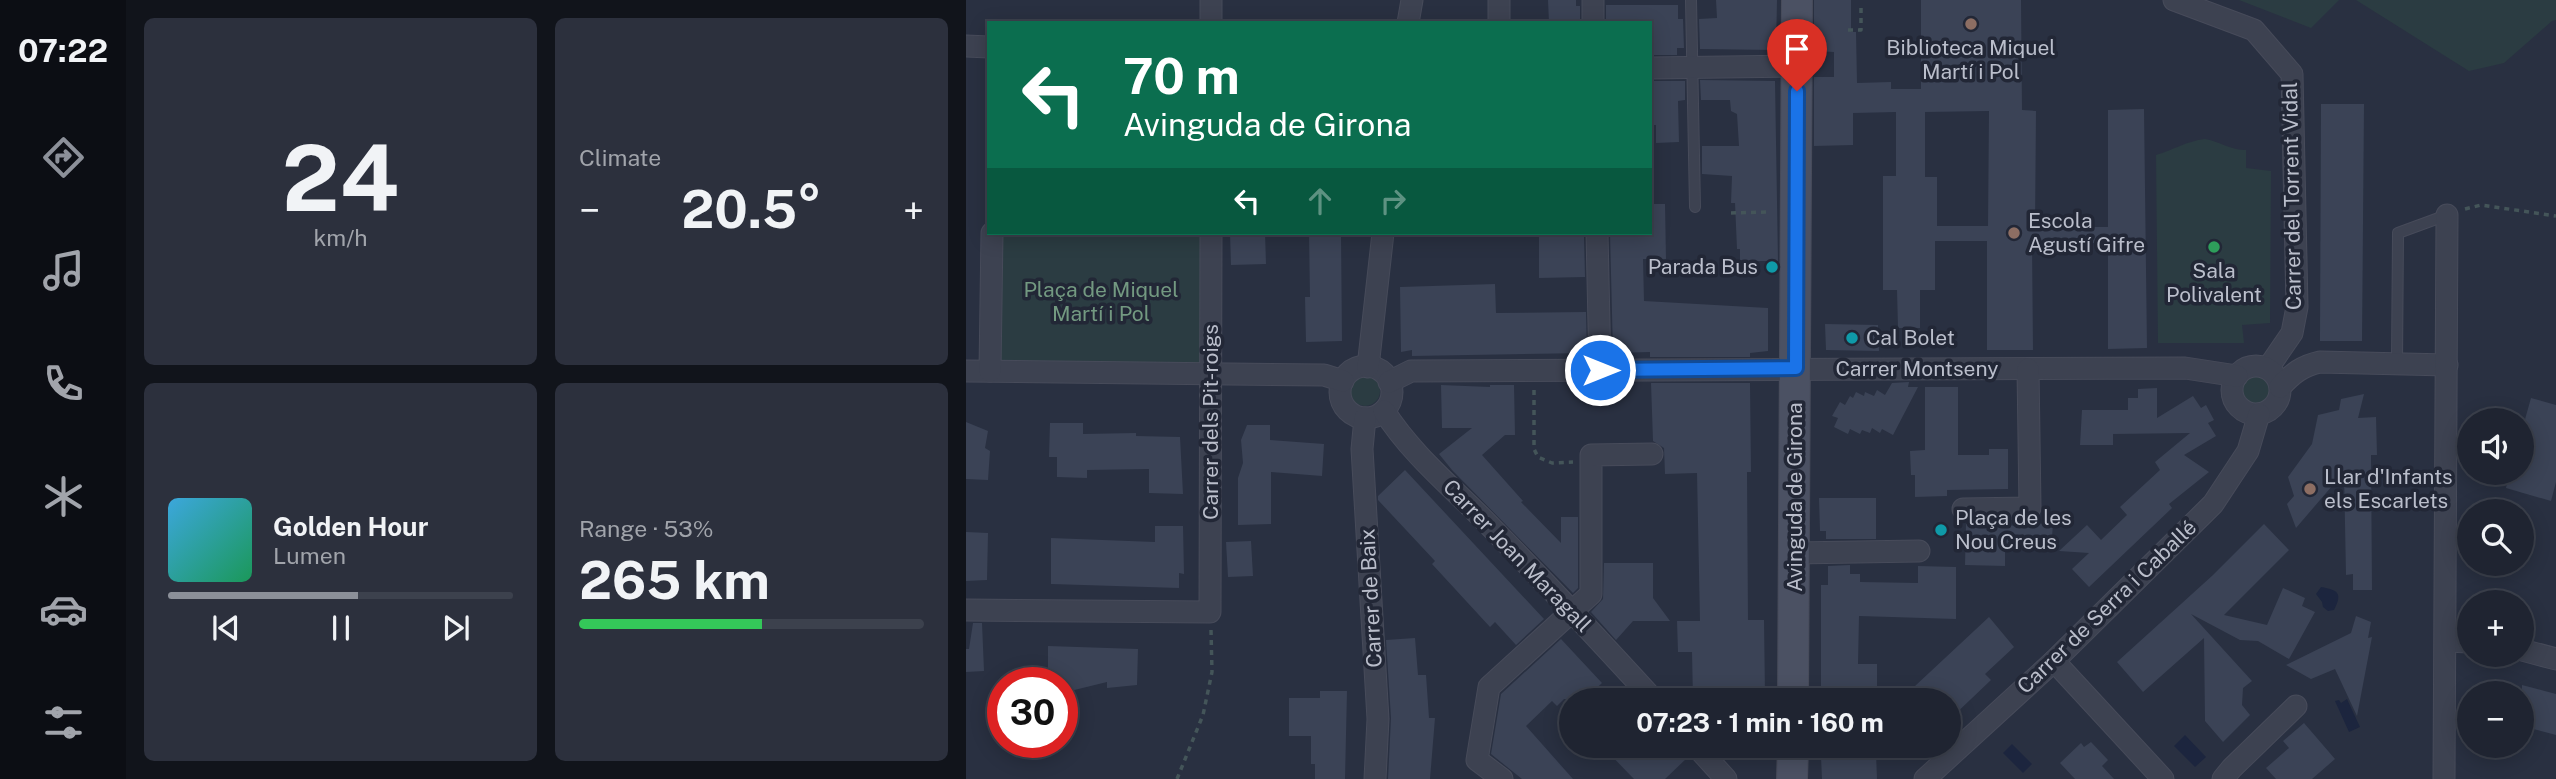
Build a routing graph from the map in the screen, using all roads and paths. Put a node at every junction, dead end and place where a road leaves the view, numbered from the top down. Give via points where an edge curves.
1 (1211, 0) edge
2 (1412, 0) edge
3 (1499, 0) edge
4 (1593, 0) edge
5 (1691, 0) edge
6 (1797, 0) edge
7 (2174, 0) edge
8 (1861, 7) dead end
9 (1211, 21) edge
10 (1408, 21) edge
11 (1499, 21) edge
12 (1593, 21) edge
13 (1848, 30) dead end
14 (966, 46) edge
15 (987, 47) edge
16 (1797, 66) junction
17 (1652, 68) edge
18 (1692, 68) junction
19 (1695, 207) dead end
20 (1780, 212) dead end
21 (1731, 213) dead end
22 (2447, 215) junction
23 (2556, 216) edge
24 (992, 235) edge
25 (1211, 235) edge
26 (1383, 235) edge
27 (1597, 235) edge
28 (2273, 360) junction
29 (2320, 362) junction
30 (2397, 364) junction
31 (2446, 365) junction
32 (1368, 367) junction
33 (1796, 368) junction
34 (2028, 369) junction
35 (1533, 370) junction
36 (1600, 370) junction
37 (966, 371) edge
38 (990, 372) junction
39 (1210, 372) junction
40 (2237, 376) junction
41 (1343, 381) junction
42 (1389, 382) junction
43 (2280, 387) junction
44 (1374, 414) junction
45 (2259, 414) junction
46 (1652, 454) dead end
47 (1591, 458) junction
48 (1963, 509) dead end
49 (1919, 551) dead end
50 (1794, 553) junction
51 (966, 610) edge
52 (1572, 610) junction
53 (1210, 612) junction
54 (2447, 641) junction
55 (2457, 641) edge
56 (2534, 653) edge
57 (2556, 659) edge
58 (2054, 661) junction
59 (1643, 688) edge
60 (1793, 688) edge
61 (2296, 706) dead end
62 (1707, 758) edge
63 (1793, 758) edge
64 (1177, 779) edge
65 (1375, 779) edge
66 (1502, 779) edge
67 (1726, 779) edge
68 (1792, 779) edge
69 (1925, 779) edge
70 (2163, 779) edge
71 (2223, 779) edge
72 (2445, 779) edge

1 - 9 street
2 - 10 street
3 - 11 street
4 - 12 street
5 - 18 lane
6 - 16 main road, Avinguda de Girona
7 - 28 street, Carrer del Torrent Vidal via 2254,30 2292,74 2297,307 2292,333
8 - 13 path via 1861,30
14 - 15 street
16 - 18 street
16 - 33 main road, Avinguda de Girona
17 - 18 street
18 - 19 lane
20 - 21 path
22 - 23 path via 2481,205
22 - 30 lane via 2398,233
22 - 31 street
24 - 38 street
25 - 39 street, Carrer dels Pit-roigs
26 - 32 street
27 - 36 street
28 - 29 street via 2304,355
28 - 40 street via 2248,367
28 - 43 street
29 - 30 street
29 - 43 street via 2304,366
30 - 31 street
31 - 54 street
32 - 41 street via 1353,370
32 - 42 street
33 - 34 street, Carrer Montseny
33 - 36 street, Carrer Montseny
33 - 50 main road, Avinguda de Girona
34 - 40 street, Carrer Montseny via 2185,368
34 - 48 street via 2030,508
35 - 36 street, Carrer Montseny
35 - 42 street, Carrer Montseny via 1411,371
35 - 47 path via 1534,449 1538,457 1552,463
37 - 38 street
38 - 39 street
39 - 41 street via 1324,375
39 - 53 street, Carrer dels Pit-roigs
40 - 45 street via 2232,388 2236,402
41 - 44 street via 1340,393 1352,414
42 - 44 street via 1391,397
43 - 45 street via 2273,408
44 - 52 street, Carrer Joan Maragall
44 - 65 street, Carrer de Baix via 1362,449 1378,719
45 - 58 street, Carrer de Serra i Caballé via 2248,451 2213,504
46 - 47 street
47 - 52 street via 1591,594
49 - 50 street
50 - 60 main road, Avinguda de Girona
51 - 53 street
52 - 59 street, Carrer Joan Maragall
52 - 66 street via 1489,687 1477,761
53 - 64 path via 1212,672 1203,715
54 - 55 street
54 - 72 street
56 - 57 street
58 - 69 street, Carrer de Serra i Caballé
58 - 70 street
61 - 71 street
62 - 67 street
63 - 68 main road

